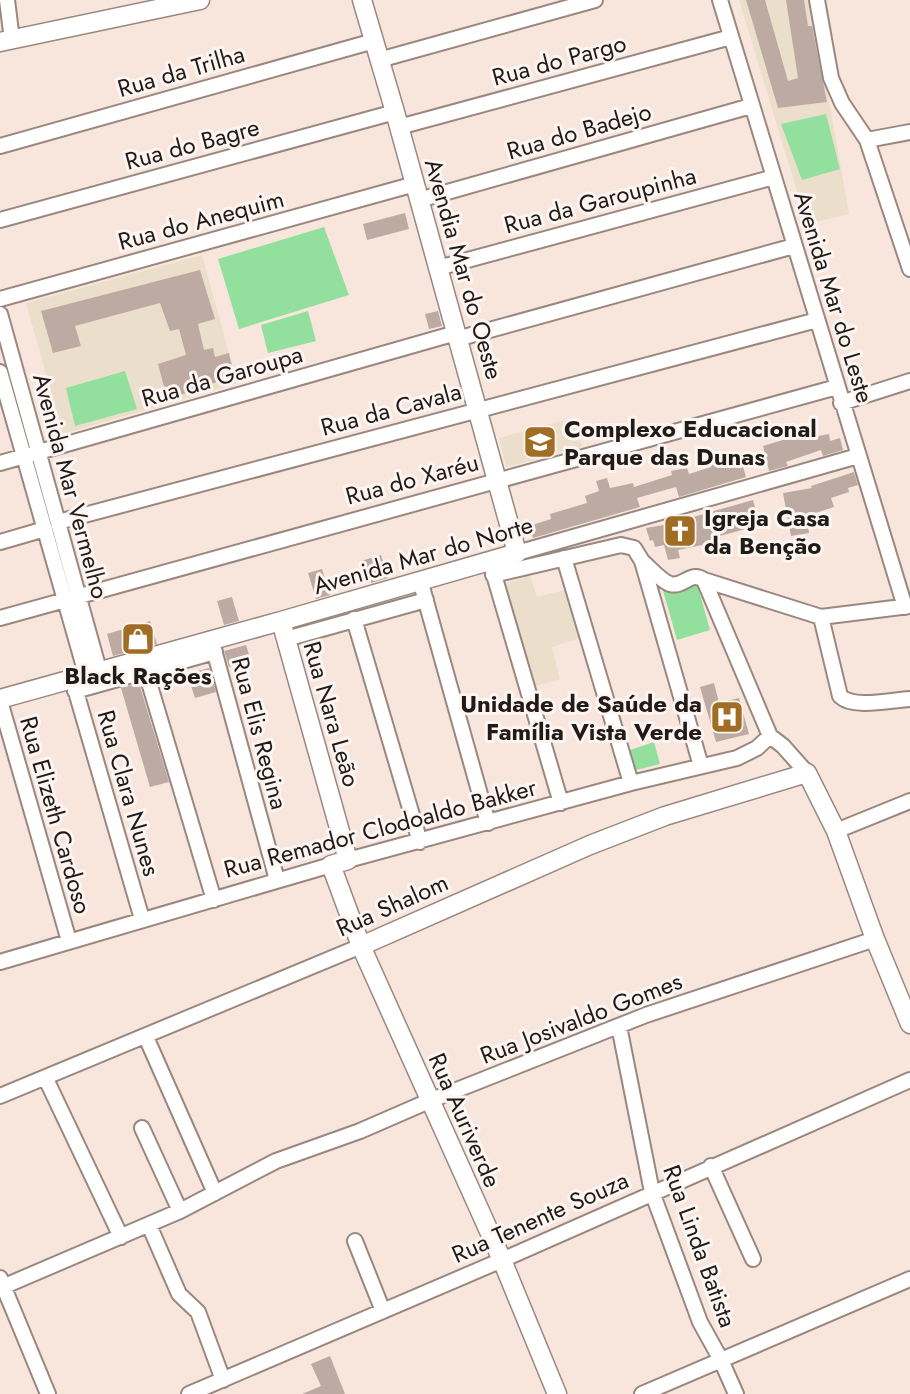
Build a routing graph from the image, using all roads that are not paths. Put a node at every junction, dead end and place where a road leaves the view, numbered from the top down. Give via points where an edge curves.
1 (7, 0) edge
2 (200, 0) edge
3 (362, 0) edge
4 (595, 0) edge
5 (720, 0) edge
6 (817, 0) edge
7 (123, 9) edge
8 (731, 37) junction
9 (6, 41) edge
10 (374, 41) junction
11 (379, 60) junction
12 (751, 106) junction
13 (398, 120) junction
14 (910, 132) edge
15 (867, 140) junction
16 (0, 146) edge
17 (774, 177) junction
18 (417, 192) junction
19 (0, 220) edge
20 (794, 246) junction
21 (438, 268) junction
22 (910, 269) edge
23 (0, 299) edge
24 (0, 314) edge
25 (817, 320) junction
26 (456, 336) junction
27 (0, 372) edge
28 (910, 380) edge
29 (837, 387) junction
30 (841, 402) junction
31 (478, 409) junction
32 (31, 454) junction
33 (858, 456) junction
34 (0, 463) edge
35 (497, 479) junction
36 (51, 526) junction
37 (0, 542) edge
38 (517, 552) junction
39 (564, 558) junction
40 (641, 558) junction
41 (491, 568) junction
42 (420, 580) junction
43 (704, 580) junction
44 (71, 597) junction
45 (426, 600) junction
46 (908, 607) edge
47 (821, 617) junction
48 (0, 618) edge
49 (354, 619) junction
50 (284, 630) junction
51 (213, 646) junction
52 (144, 665) junction
53 (83, 678) junction
54 (910, 699) edge
55 (1, 708) edge
56 (770, 736) junction
57 (701, 766) junction
58 (807, 772) junction
59 (631, 783) junction
60 (910, 801) edge
61 (561, 803) junction
62 (488, 823) junction
63 (836, 831) junction
64 (420, 842) junction
65 (339, 862) junction
66 (277, 880) junction
67 (214, 900) junction
68 (142, 919) junction
69 (875, 939) junction
70 (69, 942) junction
71 (361, 946) junction
72 (0, 960) edge
73 (910, 1024) edge
74 (619, 1026) junction
75 (146, 1037) junction
76 (46, 1079) junction
77 (910, 1080) edge
78 (0, 1096) edge
79 (429, 1101) junction
80 (142, 1128) dead end
81 (711, 1166) junction
82 (652, 1192) junction
83 (215, 1193) junction
84 (180, 1211) junction
85 (149, 1225) junction
86 (121, 1237) junction
87 (355, 1241) dead end
88 (753, 1259) dead end
89 (502, 1260) junction
90 (910, 1279) edge
91 (1, 1284) edge
92 (383, 1311) junction
93 (722, 1360) junction
94 (223, 1380) junction
95 (48, 1394) edge
96 (189, 1394) edge
97 (557, 1394) edge
98 (642, 1394) edge
99 (736, 1394) edge

1 - 9 street
2 - 7 street
3 - 10 street, Avendia Mar do Oeste
4 - 11 street
5 - 8 street, Avenida Mar do Leste
6 - 15 street via 831,78
7 - 9 street
8 - 12 street, Avenida Mar do Leste
8 - 13 street, Rua do Pargo
10 - 11 street, Avendia Mar do Oeste
10 - 16 street, Rua da Trilha
11 - 13 street, Avendia Mar do Oeste
12 - 17 street, Avenida Mar do Leste
12 - 18 street, Rua do Badejo
13 - 18 street, Avendia Mar do Oeste
13 - 19 street, Rua do Bagre
14 - 15 street
15 - 22 street
17 - 20 street, Avenida Mar do Leste
17 - 21 street, Rua da Garoupinha
18 - 21 street, Avendia Mar do Oeste
18 - 23 street, Rua do Anequim
20 - 25 street, Avenida Mar do Leste
20 - 26 street, Rua da Garoupa
21 - 26 street, Avendia Mar do Oeste
24 - 32 street, Avenida Mar Vermelho
25 - 29 street, Avenida Mar do Leste
25 - 31 street, Rua da Cavala
26 - 31 street, Avendia Mar do Oeste
26 - 32 street, Rua da Garoupa
27 - 32 street, Avenida Mar Vermelho
28 - 30 street
29 - 30 street, Avenida Mar do Leste
29 - 35 street, Rua do Xaréu
30 - 33 street, Avenida Mar do Leste
31 - 35 street, Avendia Mar do Oeste
31 - 36 street, Rua da Cavala
32 - 34 street, Rua da Garoupa
32 - 36 street, Avenida Mar Vermelho
33 - 38 street, Avenida Mar do Norte
33 - 46 street, Avenida Mar do Leste
35 - 38 street, Avendia Mar do Oeste
35 - 44 street, Rua do Xaréu
36 - 37 street, Rua da Cavala
36 - 44 street, Avenida Mar Vermelho
38 - 41 street, Avenida Mar do Norte
39 - 40 street via 621,545 634,548
39 - 41 street
39 - 59 street
40 - 43 street via 669,583 693,576
40 - 57 street
41 - 42 street, Avenida Mar do Norte
41 - 61 street
42 - 45 street
42 - 50 street, Avenida Mar do Norte
43 - 47 street
43 - 56 street
44 - 48 street, Rua do Xaréu
44 - 53 street, Avenida Mar Vermelho
45 - 49 street
45 - 62 street
46 - 47 street
47 - 54 street via 844,700
49 - 50 street
49 - 64 street
50 - 51 street, Avenida Mar do Norte
50 - 65 street, Rua Nara Leão
51 - 52 street, Avenida Mar do Norte
51 - 66 street, Rua Elis Regina
52 - 53 street, Avenida Mar do Norte
52 - 53 street
52 - 67 street
53 - 55 street, Avenida Mar do Norte
53 - 68 street, Rua Clara Nunes
55 - 70 street, Rua Elizeth Cardoso
56 - 57 street, Rua Remador Clodoaldo Bakker via 748,753
56 - 58 street
57 - 59 street, Rua Remador Clodoaldo Bakker
58 - 63 street
58 - 71 street, Rua Shalom via 665,816 590,845
59 - 61 street, Rua Remador Clodoaldo Bakker
60 - 63 street
61 - 62 street, Rua Remador Clodoaldo Bakker
62 - 64 street, Rua Remador Clodoaldo Bakker
63 - 69 street
64 - 65 street, Rua Remador Clodoaldo Bakker
65 - 66 street, Rua Remador Clodoaldo Bakker
65 - 71 street, Rua Auriverde
66 - 67 street, Rua Remador Clodoaldo Bakker
67 - 68 street, Rua Remador Clodoaldo Bakker
68 - 70 street, Rua Remador Clodoaldo Bakker
69 - 73 street
69 - 74 street, Rua Josivaldo Gomes
70 - 72 street, Rua Remador Clodoaldo Bakker
71 - 75 street, Rua Shalom
71 - 79 street, Rua Auriverde
74 - 79 street, Rua Josivaldo Gomes
74 - 82 street, Rua Linda Batista
75 - 76 street, Rua Shalom
75 - 83 street
76 - 78 street, Rua Shalom
76 - 86 street
77 - 81 street, Rua Tenente Souza
79 - 83 street, Rua Josivaldo Gomes via 276,1161
79 - 89 street, Rua Auriverde
80 - 84 street
81 - 82 street, Rua Tenente Souza
81 - 88 street
82 - 89 street, Rua Tenente Souza
82 - 93 street, Rua Linda Batista via 700,1322
83 - 84 street, Rua Josivaldo Gomes
84 - 85 street, Rua Josivaldo Gomes
85 - 86 street, Rua Josivaldo Gomes
85 - 94 street via 179,1294 198,1312
86 - 91 street, Rua Josivaldo Gomes
87 - 92 street
89 - 92 street, Rua Tenente Souza
89 - 97 street, Rua Auriverde
90 - 93 street
91 - 95 street
92 - 94 street, Rua Tenente Souza
93 - 98 street
93 - 99 street, Rua Linda Batista
94 - 96 street, Rua Tenente Souza

